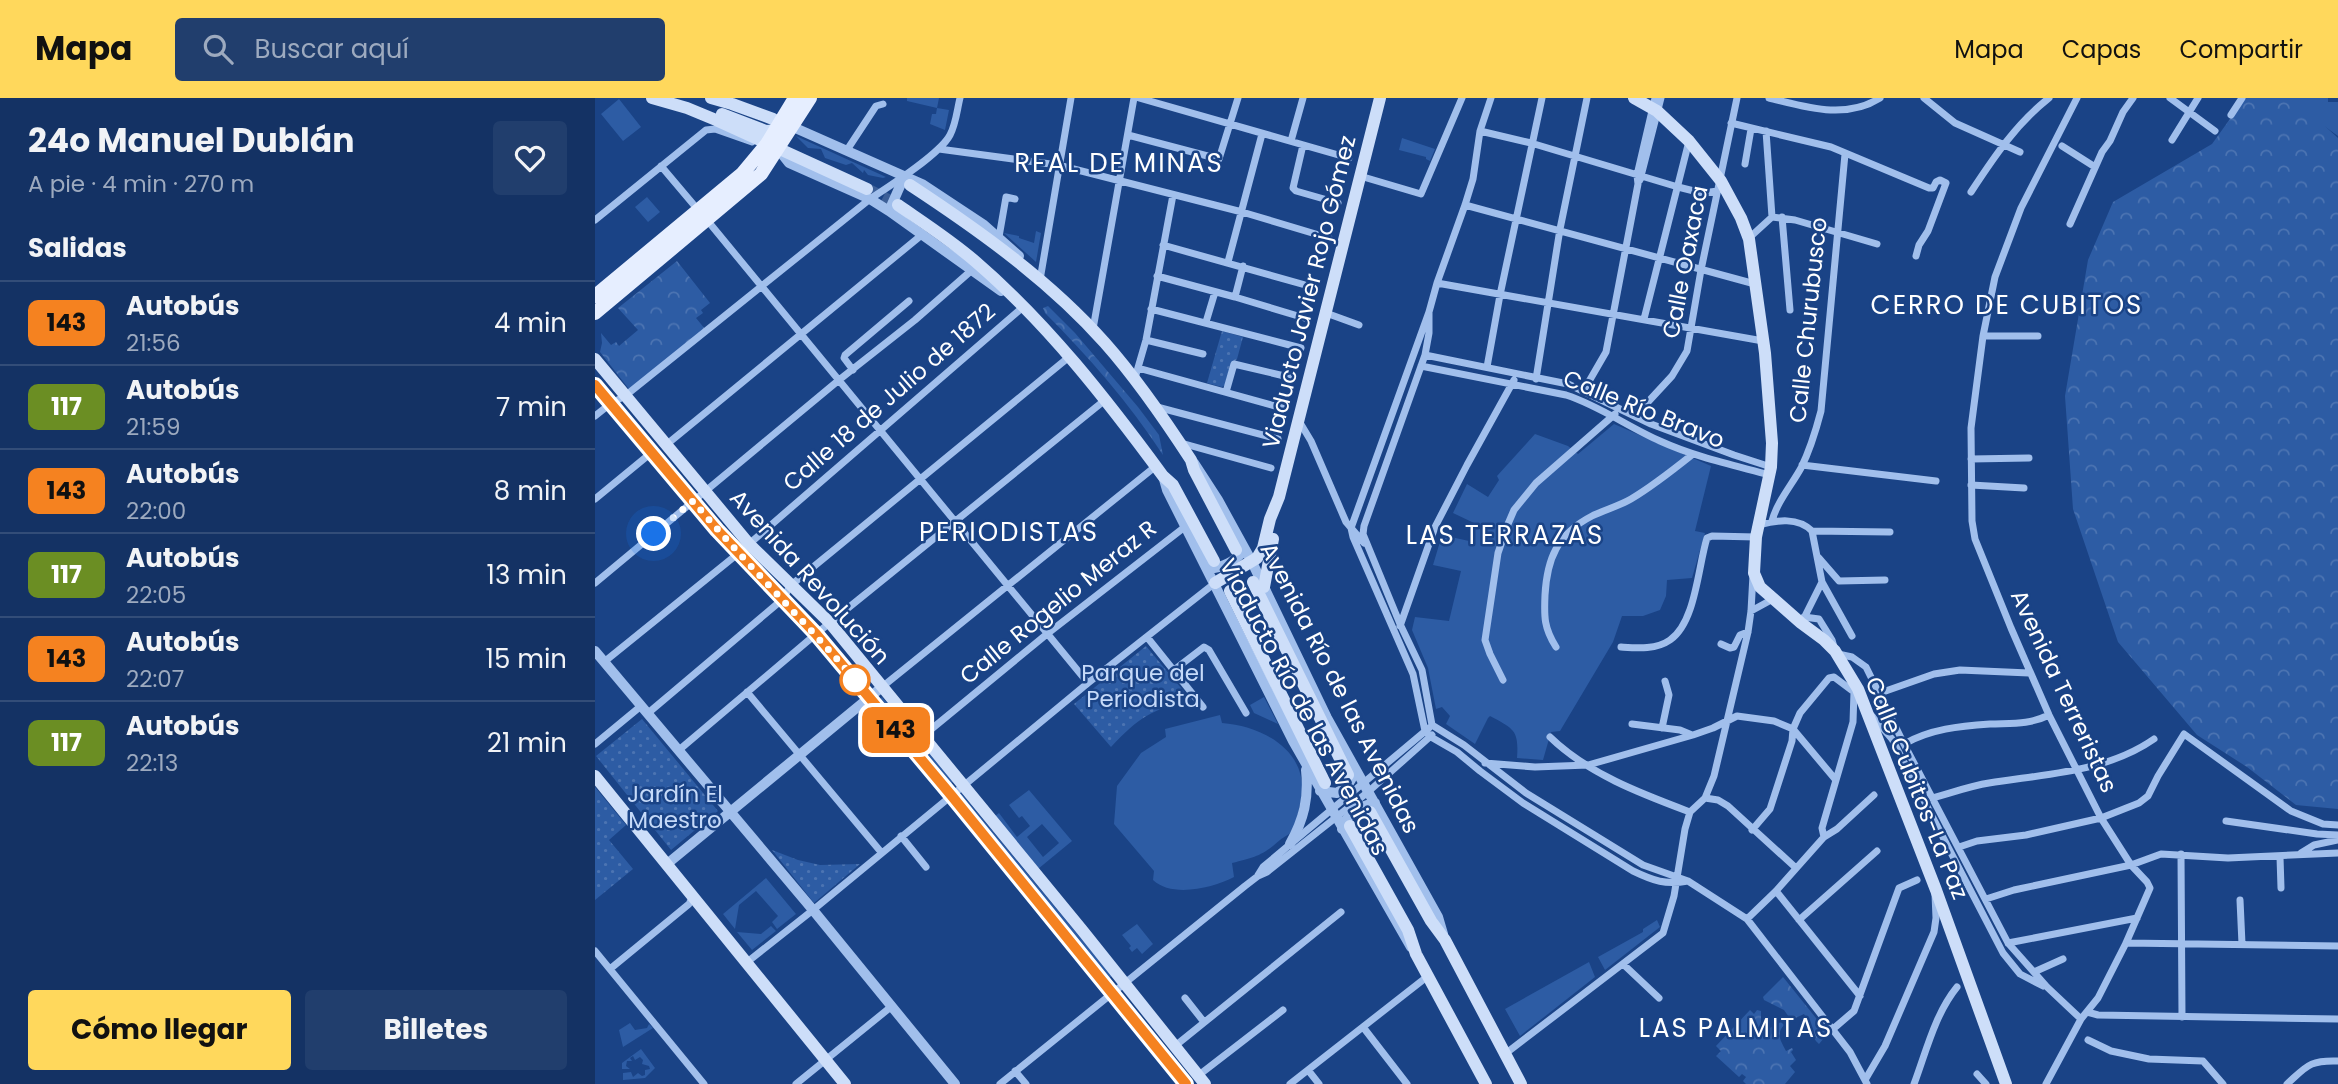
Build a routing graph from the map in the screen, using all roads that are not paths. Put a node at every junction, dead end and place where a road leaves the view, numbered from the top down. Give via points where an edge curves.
1 (652, 98) edge
2 (675, 98) edge
3 (711, 98) edge
4 (810, 98) edge
5 (960, 98) edge
6 (1071, 98) edge
7 (1136, 98) edge
8 (1238, 98) edge
9 (1303, 98) edge
10 (1380, 98) edge
11 (1462, 98) edge
12 (1491, 98) edge
13 (1542, 98) edge
14 (1587, 98) edge
15 (1634, 98) edge
16 (1737, 98) edge
17 (1771, 98) edge
18 (1880, 98) edge
19 (1924, 98) edge
20 (2049, 98) edge
21 (2077, 98) edge
22 (2133, 98) edge
23 (2170, 98) edge
24 (2198, 98) edge
25 (2242, 98) edge
26 (792, 103) edge
27 (883, 104) dead end
28 (1656, 104) edge
29 (2190, 112) junction
30 (2231, 115) dead end
31 (1731, 123) junction
32 (1230, 125) junction
33 (793, 127) junction
34 (1751, 129) junction
35 (1480, 131) junction
36 (1766, 131) junction
37 (2215, 131) dead end
38 (1262, 134) junction
39 (1128, 135) junction
40 (773, 136) junction
41 (2172, 139) dead end
42 (1291, 141) junction
43 (1689, 141) junction
44 (1531, 143) junction
45 (1303, 145) junction
46 (2003, 145) junction
47 (2062, 146) dead end
48 (939, 149) junction
49 (847, 150) junction
50 (2020, 152) dead end
51 (1845, 154) junction
52 (1574, 157) junction
53 (1349, 158) dead end
54 (1745, 164) dead end
55 (1058, 165) junction
56 (661, 166) junction
57 (2095, 167) junction
58 (1360, 176) junction
59 (1639, 178) junction
60 (1119, 180) junction
61 (907, 181) junction
62 (1719, 186) junction
63 (1678, 187) junction
64 (1971, 192) dead end
65 (869, 194) junction
66 (1173, 195) junction
67 (1015, 199) dead end
68 (1338, 203) dead end
69 (1465, 205) junction
70 (894, 208) junction
71 (1242, 212) junction
72 (703, 216) junction
73 (1772, 216) junction
74 (1782, 217) junction
75 (1516, 218) junction
76 (595, 220) edge
77 (2070, 224) dead end
78 (1560, 229) junction
79 (1837, 231) junction
80 (922, 233) junction
81 (999, 237) junction
82 (1329, 238) dead end
83 (1749, 239) junction
84 (1877, 244) dead end
85 (1163, 245) junction
86 (1627, 250) junction
87 (1916, 256) dead end
88 (1661, 258) junction
89 (1228, 262) junction
90 (1243, 266) junction
91 (972, 270) junction
92 (1701, 270) junction
93 (1157, 276) junction
94 (1037, 277) junction
95 (1437, 283) junction
96 (1755, 284) junction
97 (762, 287) junction
98 (1316, 288) dead end
99 (1215, 292) junction
100 (1500, 295) junction
101 (595, 296) edge
102 (1235, 297) junction
103 (1549, 302) junction
104 (1020, 305) junction
105 (1151, 309) junction
106 (1790, 310) dead end
107 (1429, 312) junction
108 (595, 313) edge
109 (1326, 313) junction
110 (1613, 314) junction
111 (1308, 319) dead end
112 (1644, 319) junction
113 (915, 320) junction
114 (1206, 322) junction
115 (1359, 325) dead end
116 (1691, 328) junction
117 (1093, 330) junction
118 (801, 334) junction
119 (1983, 336) junction
120 (2039, 336) dead end
121 (1146, 340) junction
122 (1763, 341) junction
123 (1301, 348) dead end
124 (1203, 354) dead end
125 (1425, 355) junction
126 (1069, 357) junction
127 (595, 359) edge
128 (1421, 366) junction
129 (1487, 367) junction
130 (853, 370) junction
131 (1136, 373) junction
132 (1517, 373) junction
133 (1537, 376) junction
134 (1293, 378) dead end
135 (839, 380) junction
136 (1513, 383) junction
137 (595, 385) edge
138 (1535, 387) junction
139 (1584, 390) junction
140 (1226, 392) junction
141 (625, 396) junction
142 (1105, 399) junction
143 (610, 404) junction
144 (1154, 406) junction
145 (1286, 409) dead end
146 (1621, 409) junction
147 (595, 416) edge
148 (1614, 416) junction
149 (1635, 416) junction
150 (1298, 421) junction
151 (879, 430) junction
152 (1278, 439) dead end
153 (1180, 442) junction
154 (666, 445) junction
155 (651, 453) junction
156 (1693, 454) junction
157 (1971, 458) junction
158 (2029, 458) dead end
159 (1803, 465) junction
160 (1271, 468) dead end
161 (1160, 471) junction
162 (1771, 471) junction
163 (920, 478) junction
164 (1936, 481) dead end
165 (1971, 485) junction
166 (2024, 488) dead end
167 (705, 492) junction
168 (1279, 497) junction
169 (595, 499) edge
170 (693, 501) junction
171 (955, 521) junction
172 (1186, 526) junction
173 (1351, 528) junction
174 (1763, 528) junction
175 (1812, 531) junction
176 (1890, 532) dead end
177 (1368, 548) junction
178 (744, 549) junction
179 (1244, 554) junction
180 (1817, 555) junction
181 (1211, 565) junction
182 (1754, 573) junction
183 (1885, 580) dead end
184 (1822, 582) junction
185 (595, 583) edge
186 (1215, 583) junction
187 (1258, 584) junction
188 (1006, 585) junction
189 (790, 586) junction
190 (1230, 591) dead end
191 (783, 599) junction
192 (1773, 599) junction
193 (1751, 611) junction
194 (1802, 620) junction
195 (830, 623) junction
196 (1401, 624) junction
197 (1748, 632) junction
198 (816, 634) junction
199 (1047, 634) junction
200 (1397, 636) junction
201 (1852, 636) dead end
202 (1147, 637) junction
203 (1721, 644) dead end
204 (1556, 647) dead end
205 (1621, 648) dead end
206 (1286, 650) junction
207 (595, 651) edge
208 (1836, 653) junction
209 (604, 662) junction
210 (1300, 664) junction
211 (1266, 666) junction
212 (1174, 670) junction
213 (2029, 673) junction
214 (1503, 680) dead end
215 (1665, 681) dead end
216 (1088, 683) junction
217 (1303, 686) junction
218 (882, 687) junction
219 (1266, 687) junction
220 (1856, 691) junction
221 (747, 692) junction
222 (1880, 694) junction
223 (1280, 695) junction
224 (869, 698) junction
225 (1203, 707) dead end
226 (644, 710) junction
227 (1867, 711) junction
228 (1246, 713) dead end
229 (2049, 715) junction
230 (1727, 719) junction
231 (1632, 724) dead end
232 (1435, 727) junction
233 (1662, 728) junction
234 (1793, 729) junction
235 (1428, 734) junction
236 (1693, 735) junction
237 (923, 736) junction
238 (1550, 737) dead end
239 (2154, 739) dead end
240 (595, 744) edge
241 (1904, 744) junction
242 (678, 750) junction
243 (799, 755) junction
244 (1305, 763) junction
245 (1485, 763) junction
246 (1588, 765) junction
247 (1350, 770) junction
248 (2079, 770) junction
249 (1479, 771) junction
250 (595, 776) edge
251 (1835, 779) junction
252 (963, 785) junction
253 (1323, 787) junction
254 (1366, 787) junction
255 (951, 795) junction
256 (1874, 795) dead end
257 (1705, 798) junction
258 (1932, 798) junction
259 (1372, 808) junction
260 (730, 812) junction
261 (1690, 812) junction
262 (1334, 814) junction
263 (2101, 818) junction
264 (2226, 821) dead end
265 (2338, 825) edge
266 (1346, 827) junction
267 (1752, 830) junction
268 (901, 836) junction
269 (1824, 837) junction
270 (2338, 837) edge
271 (1290, 844) junction
272 (1959, 847) junction
273 (1877, 851) dead end
274 (881, 852) junction
275 (2300, 853) junction
276 (2338, 853) edge
277 (2181, 854) junction
278 (2280, 857) junction
279 (667, 864) junction
280 (2131, 865) junction
281 (926, 867) dead end
282 (1796, 868) junction
283 (1258, 876) junction
284 (1675, 879) junction
285 (1917, 880) dead end
286 (2281, 888) dead end
287 (1936, 890) junction
288 (1776, 891) junction
289 (693, 896) junction
290 (1986, 899) junction
291 (2240, 900) dead end
292 (813, 910) junction
293 (1341, 912) dead end
294 (2137, 918) junction
295 (1747, 919) junction
296 (1799, 920) junction
297 (2008, 943) junction
298 (2126, 943) junction
299 (2242, 944) junction
300 (2182, 945) junction
301 (2338, 946) edge
302 (595, 951) edge
303 (2063, 959) dead end
304 (746, 963) junction
305 (1623, 964) junction
306 (610, 969) junction
307 (2033, 972) junction
308 (1428, 976) junction
309 (1124, 982) junction
310 (1957, 987) dead end
311 (2047, 987) junction
312 (1112, 992) junction
313 (1860, 996) junction
314 (1185, 998) dead end
315 (1660, 998) dead end
316 (892, 1006) junction
317 (1283, 1010) dead end
318 (2087, 1012) junction
319 (2182, 1017) junction
320 (2081, 1019) junction
321 (2338, 1019) edge
322 (1204, 1023) junction
323 (1363, 1027) junction
324 (1833, 1029) junction
325 (2088, 1040) dead end
326 (1175, 1046) junction
327 (1505, 1054) junction
328 (826, 1060) junction
329 (2338, 1060) edge
330 (1308, 1070) junction
331 (1016, 1071) junction
332 (1977, 1074) dead end
333 (1202, 1080) edge
334 (1866, 1082) edge
335 (703, 1084) edge
336 (796, 1084) edge
337 (845, 1084) edge
338 (955, 1084) edge
339 (1000, 1084) edge
340 (1026, 1084) edge
341 (1186, 1084) edge
342 (1290, 1084) edge
343 (1319, 1084) edge
344 (1407, 1084) edge
345 (1486, 1084) edge
346 (1521, 1084) edge
347 (1914, 1084) edge
348 (1986, 1084) edge
349 (2006, 1084) edge
350 (2046, 1084) edge
351 (2223, 1084) edge
352 (2287, 1084) edge

1 - 40 main road
2 - 40 main road
3 - 40 main road via 732,104
4 - 33 main road
5 - 48 street via 952,132
6 - 55 street
7 - 32 street
7 - 39 street
8 - 32 street
9 - 42 street
10 - 58 main road, Viaducto Javier Rojo Gómez
11 - 58 street via 1422,194
12 - 35 street
13 - 44 street
14 - 52 street
15 - 28 main road
16 - 31 street, Calle Oaxaca
17 - 18 street via 1845,110
19 - 46 street via 1955,123
20 - 46 street
21 - 119 street, Avenida Terreristas via 2021,208 1995,277
22 - 57 street
23 - 29 street
24 - 29 street
25 - 30 street
26 - 33 main road via 789,119
26 - 40 main road
27 - 49 street via 876,106
28 - 43 main road
28 - 59 street
29 - 37 street
29 - 41 street
31 - 34 street
31 - 62 street, Calle Oaxaca
32 - 38 street
32 - 39 street via 1219,159
33 - 40 main road
33 - 49 street
34 - 36 street
34 - 54 street
35 - 44 street
35 - 69 street
36 - 51 street
36 - 73 street
38 - 42 street
38 - 71 street
39 - 60 street
40 - 56 street via 757,144 710,128
40 - 65 main road, Viaducto Río de las Avenidas
40 - 72 main road
42 - 45 street
43 - 62 main road
43 - 63 street
44 - 52 street
44 - 75 street
45 - 53 street
45 - 68 street via 1293,188
46 - 50 street
46 - 64 street
47 - 57 street
48 - 55 street
48 - 61 street
49 - 61 street
51 - 79 street, Calle Churubusco
51 - 87 street via 1929,188 1940,180 1946,183
52 - 59 street
52 - 78 street
55 - 60 street
55 - 94 street
56 - 72 street
56 - 76 street
57 - 77 street
58 - 109 main road, Viaducto Javier Rojo Gómez
59 - 63 street
59 - 86 street
60 - 66 street
60 - 117 street
61 - 65 street
61 - 70 street via 893,199
61 - 81 street via 922,184
61 - 94 main road, Viaducto Río de las Avenidas
62 - 63 street via 1702,193
62 - 83 main road
62 - 92 street, Calle Oaxaca
63 - 88 street
65 - 70 street, Viaducto Río de las Avenidas
65 - 97 street
66 - 71 street
66 - 85 street
67 - 81 street via 1006,197
69 - 75 street
69 - 95 street
70 - 80 street, Viaducto Río de las Avenidas
70 - 104 main road, Viaducto Río de las Avenidas via 976,262
71 - 82 street
71 - 89 street
72 - 97 street
72 - 101 main road
72 - 108 main road
73 - 74 street
73 - 83 street
74 - 79 street
74 - 106 street
75 - 78 street
75 - 100 street
78 - 86 street
78 - 103 street
79 - 84 street
79 - 159 street, Calle Churubusco via 1821,411
80 - 91 street, Viaducto Río de las Avenidas
80 - 118 street
81 - 94 street
83 - 96 main road
85 - 89 street
85 - 93 street
86 - 88 street
86 - 110 street
88 - 92 street
88 - 112 street
89 - 90 street
90 - 98 street
90 - 102 street
91 - 104 street, Viaducto Río de las Avenidas
91 - 113 street
92 - 96 street
92 - 116 street, Calle Oaxaca
93 - 99 street
93 - 105 street
94 - 117 main road, Viaducto Río de las Avenidas
95 - 100 street
95 - 107 street
96 - 122 main road
97 - 118 street
97 - 141 street
99 - 102 street
99 - 114 street
100 - 103 street
100 - 129 street
102 - 111 street
103 - 110 street
103 - 133 street
104 - 126 main road, Viaducto Río de las Avenidas
104 - 151 street, Calle 18 de Julio de 1872
105 - 114 street
105 - 121 street
107 - 125 street
107 - 173 street
109 - 115 street
109 - 150 main road, Viaducto Javier Rojo Gómez
110 - 112 street
110 - 139 street via 1605,352
112 - 116 street
113 - 130 street
113 - 130 street via 907,303 843,357
114 - 123 street
116 - 122 street
116 - 149 street, Calle Oaxaca via 1686,351 1672,376
117 - 131 main road, Viaducto Río de las Avenidas
118 - 135 street
118 - 154 street
119 - 120 street
119 - 157 street, Avenida Terreristas
121 - 124 street
121 - 131 street
122 - 162 main road
125 - 128 street
125 - 129 street, Calle Río Bravo
126 - 142 main road, Viaducto Río de las Avenidas
126 - 163 street
127 - 141 main road, Avenida Revolución
128 - 136 street, Calle Río Bravo
128 - 177 street via 1364,526
129 - 132 street, Calle Río Bravo
130 - 135 street
131 - 140 street
131 - 144 main road, Viaducto Río de las Avenidas
132 - 133 street, Calle Río Bravo
132 - 136 street
133 - 138 street
133 - 139 street, Calle Río Bravo
134 - 140 street via 1234,364
135 - 151 street
135 - 167 street
136 - 138 street, Calle Río Bravo
136 - 196 street via 1435,527
137 - 143 main road, Avenida Revolución
138 - 148 street, Calle Río Bravo via 1577,398
139 - 146 street, Calle Río Bravo
140 - 145 street
141 - 143 street
141 - 154 main road, Avenida Revolución
142 - 161 main road, Viaducto Río de las Avenidas
142 - 171 street
143 - 147 street
143 - 155 main road, Avenida Revolución
144 - 152 street
144 - 153 main road, Viaducto Río de las Avenidas
146 - 148 street
146 - 149 street, Calle Río Bravo
148 - 156 street, Calle Río Bravo
148 - 214 street via 1536,483 1508,524 1498,553 1485,640
149 - 162 street, Calle Río Bravo
150 - 168 main road, Viaducto Javier Rojo Gómez
150 - 173 street
151 - 163 street
151 - 178 street, Calle 18 de Julio de 1872
153 - 160 street
153 - 179 main road, Viaducto Río de las Avenidas
154 - 167 main road, Avenida Revolución
155 - 169 street
155 - 170 main road, Avenida Revolución
156 - 162 street, Calle Río Bravo
156 - 204 street via 1635,497 1590,517 1559,544 1548,567 1545,616
157 - 158 street
157 - 165 street, Avenida Terreristas
159 - 164 street
159 - 174 street, Calle Churubusco
161 - 172 street, Viaducto Río de las Avenidas
161 - 181 main road, Viaducto Río de las Avenidas via 1173,485
161 - 188 street
162 - 174 main road
163 - 171 street
163 - 189 street
165 - 166 street
165 - 213 street, Avenida Terreristas via 1975,539
167 - 170 street
167 - 178 main road, Avenida Revolución
168 - 179 main road, Viaducto Javier Rojo Gómez via 1257,558
168 - 187 main road, Viaducto Javier Rojo Gómez via 1266,570
170 - 178 main road, Avenida Revolución
170 - 185 street
171 - 188 street
171 - 195 street
172 - 181 street, Viaducto Río de las Avenidas
172 - 199 street, Calle Rogelio Meraz R
173 - 177 street
173 - 200 street
174 - 175 street via 1798,522
174 - 182 main road
174 - 205 street via 1707,538 1692,603 1677,632 1651,647
175 - 176 street
175 - 180 street
177 - 196 street
178 - 189 main road, Avenida Revolución
178 - 191 main road, Avenida Revolución
178 - 209 street, Calle 18 de Julio de 1872
179 - 181 street via 1223,567
179 - 186 main road
179 - 187 street, Avenida Río de las Avenidas
180 - 183 street via 1839,581
180 - 184 street
181 - 186 street, Viaducto Río de las Avenidas
182 - 192 main road, Calle Cubitos-La Paz
182 - 193 street
184 - 194 street
184 - 201 street
186 - 202 street
186 - 219 street, Viaducto Río de las Avenidas
187 - 206 main road, Viaducto Río de las Avenidas
187 - 210 street, Avenida Río de las Avenidas
188 - 199 street
188 - 218 street
189 - 191 street
189 - 195 main road, Avenida Revolución
190 - 211 main road, Viaducto Río de las Avenidas
191 - 198 main road, Avenida Revolución
191 - 226 street
192 - 193 street
192 - 194 main road, Calle Cubitos-La Paz
193 - 197 street
194 - 208 main road, Calle Cubitos-La Paz
195 - 198 street
195 - 218 main road, Avenida Revolución
196 - 200 street
196 - 232 street via 1424,676
197 - 203 street via 1740,635 1734,647
197 - 230 street
198 - 221 street
198 - 224 main road, Avenida Revolución
199 - 216 street
199 - 237 street, Calle Rogelio Meraz R
200 - 235 street via 1413,674
202 - 212 street
202 - 216 street
206 - 210 main road
206 - 217 main road, Viaducto Río de las Avenidas
207 - 209 street
208 - 220 main road, Calle Cubitos-La Paz
208 - 222 street via 1866,667
209 - 226 street
210 - 217 main road
210 - 247 street, Avenida Río de las Avenidas
211 - 219 main road
211 - 223 main road, Viaducto Río de las Avenidas
212 - 225 street
212 - 228 street via 1204,647
213 - 222 street via 1960,670 1934,674
213 - 229 street, Avenida Terreristas
215 - 233 street via 1669,695
216 - 252 street
217 - 247 main road, Viaducto Río de las Avenidas
218 - 224 street
218 - 237 main road, Avenida Revolución
219 - 223 main road
219 - 244 street, Viaducto Río de las Avenidas
220 - 227 main road, Calle Cubitos-La Paz
220 - 234 street via 1829,678 1800,713
220 - 251 street via 1853,722
221 - 242 street
221 - 243 street
222 - 241 street
223 - 253 main road, Viaducto Río de las Avenidas
224 - 243 street
224 - 255 main road, Avenida Revolución
226 - 240 street
226 - 242 street
227 - 287 main road, Calle Cubitos-La Paz
227 - 311 street via 1892,739 2003,953 2020,974
229 - 241 street via 2031,723 1930,732
229 - 248 street, Avenida Terreristas
230 - 234 street via 1774,720
230 - 236 street
230 - 257 street
231 - 233 street
232 - 235 street
232 - 245 street
233 - 236 street
234 - 251 street
234 - 267 street via 1770,809
235 - 249 street
235 - 254 street
236 - 246 street
237 - 252 main road, Avenida Revolución
238 - 246 street
239 - 248 street via 2137,750
241 - 258 street
242 - 260 street
243 - 260 street
243 - 274 street
244 - 253 street, Viaducto Río de las Avenidas
244 - 271 street via 1306,807
245 - 246 street
245 - 249 street
245 - 284 street via 1643,865
246 - 261 street via 1642,794
247 - 253 street via 1354,777 1342,790 1331,794
247 - 254 street, Avenida Río de las Avenidas
248 - 258 street via 1988,783
248 - 263 street, Avenida Terreristas
249 - 284 street via 1633,871 1668,884
250 - 279 main road
251 - 269 street via 1822,828
252 - 255 street
252 - 309 main road, Avenida Revolución
253 - 262 street, Viaducto Río de las Avenidas
254 - 259 street, Avenida Río de las Avenidas
254 - 262 street
255 - 268 street
255 - 312 main road, Avenida Revolución
256 - 269 street
257 - 261 street
257 - 267 street via 1728,806
258 - 272 street
259 - 266 street via 1361,807 1348,817
259 - 327 main road, Viaducto Río de las Avenidas
260 - 279 street
260 - 292 street
261 - 284 street
262 - 266 street, Viaducto Río de las Avenidas
262 - 271 street
262 - 283 street
263 - 265 street via 2148,796 2184,734 2291,811
263 - 272 street
263 - 280 street, Avenida Terreristas
264 - 270 street
266 - 308 main road, Viaducto Río de las Avenidas via 1408,930
267 - 282 street
268 - 274 street
268 - 281 street
269 - 282 street
270 - 275 street
271 - 283 street
272 - 290 street
273 - 296 street
274 - 292 street
275 - 276 street
275 - 278 street
277 - 278 street
277 - 280 street via 2161,854
277 - 300 street
278 - 286 street
279 - 289 main road
280 - 290 street
280 - 294 street, Avenida Terreristas via 2150,888
282 - 288 street
283 - 309 street
284 - 295 street via 1688,881
284 - 305 street via 1663,933
285 - 313 street via 1899,888
287 - 334 street via 1934,932
287 - 349 main road, Calle Cubitos-La Paz
288 - 295 street
288 - 296 street
289 - 304 main road
289 - 306 street
290 - 297 street
291 - 299 street
292 - 304 street
292 - 316 street
293 - 322 street
294 - 297 street
294 - 298 street
295 - 324 street
296 - 313 street
297 - 307 street
298 - 300 street
298 - 318 street
299 - 300 street
299 - 301 street
300 - 319 street
302 - 306 street
303 - 307 street
304 - 328 main road
305 - 315 street
305 - 327 street
306 - 335 street
307 - 311 street
308 - 323 street
308 - 345 main road, Viaducto Río de las Avenidas
309 - 312 street
309 - 326 main road, Avenida Revolución
310 - 347 street via 1938,1020
311 - 320 street
312 - 331 street
312 - 341 main road, Avenida Revolución
313 - 324 street via 1854,1011
314 - 322 street
316 - 328 street
316 - 338 street
317 - 333 street
318 - 319 street
318 - 320 street
319 - 321 street
320 - 350 street
322 - 326 street
323 - 330 street
323 - 344 street
324 - 334 street
325 - 351 street via 2111,1051 2148,1059 2203,1060
326 - 333 main road, Avenida Revolución
327 - 346 main road, Viaducto Río de las Avenidas
328 - 336 street
328 - 337 main road
329 - 352 street via 2309,1064
330 - 342 street
330 - 343 street
331 - 339 street
331 - 340 street
332 - 348 street

